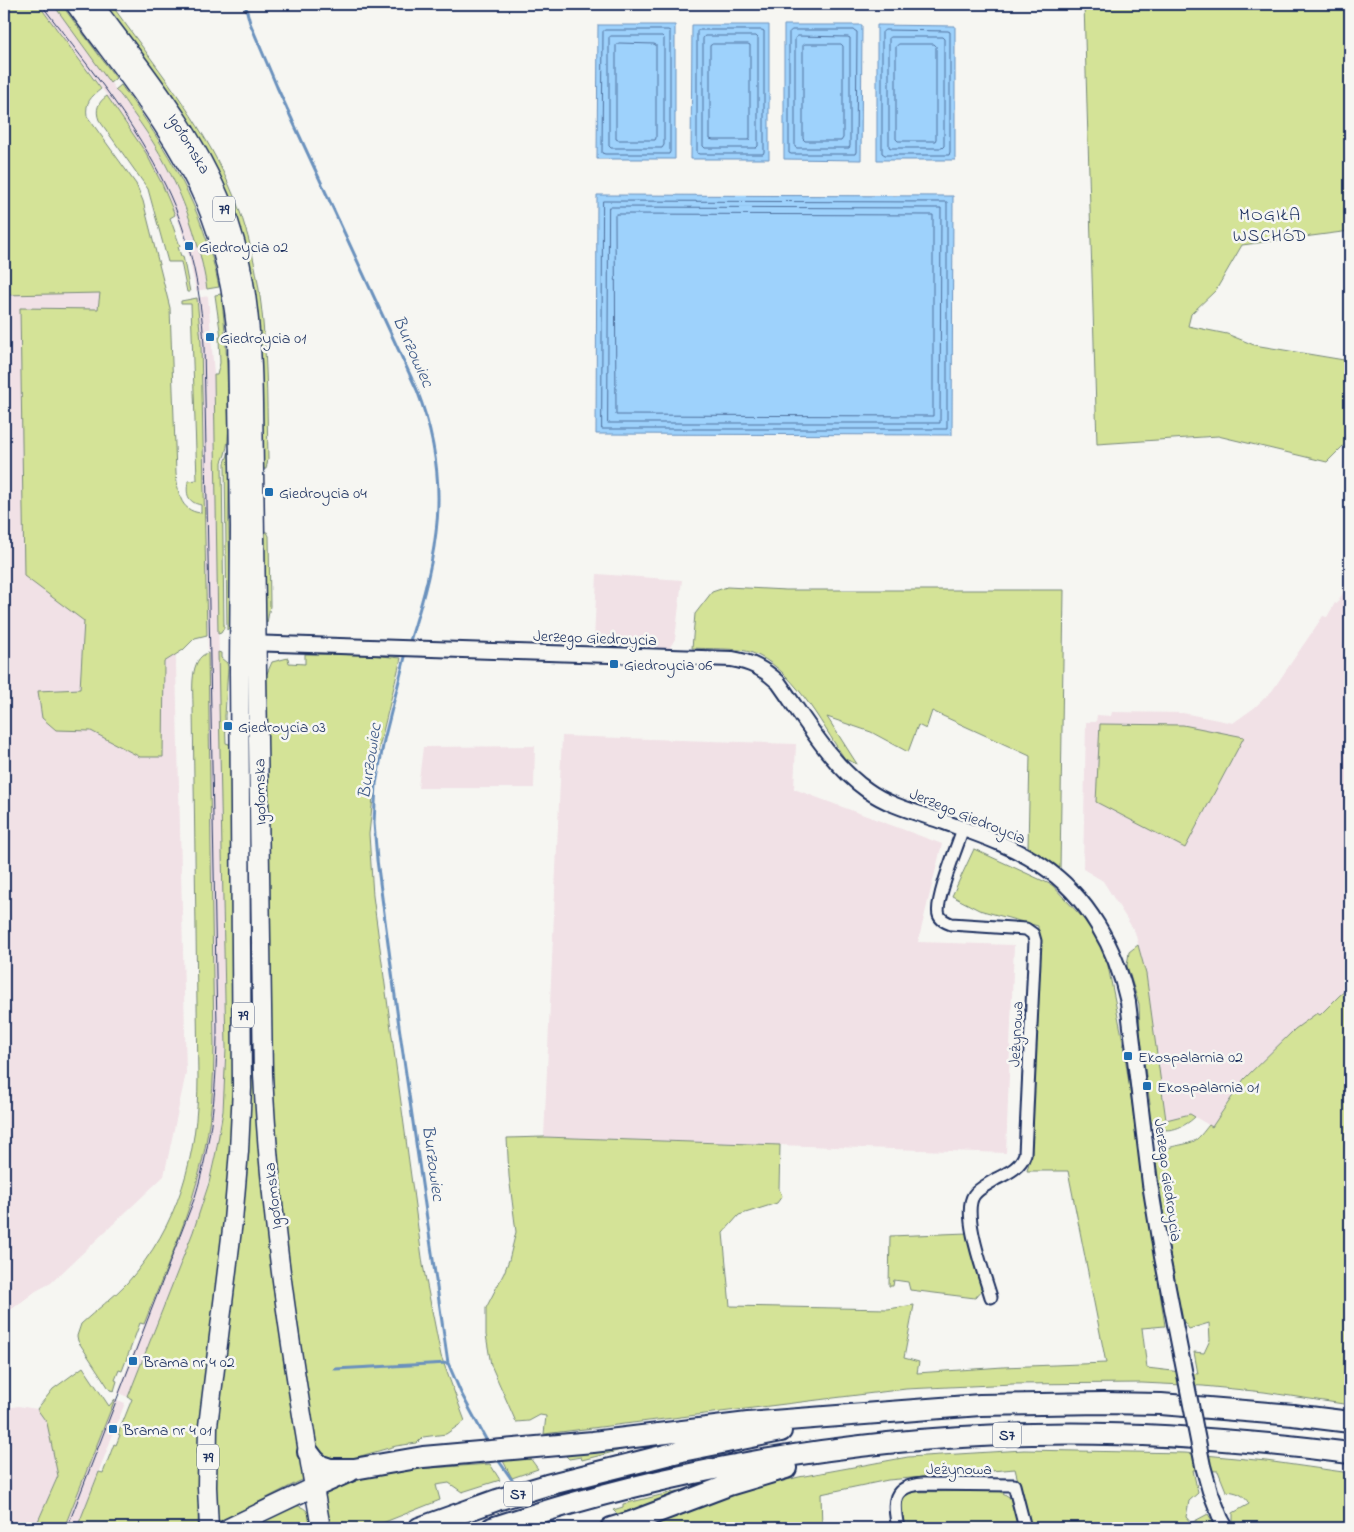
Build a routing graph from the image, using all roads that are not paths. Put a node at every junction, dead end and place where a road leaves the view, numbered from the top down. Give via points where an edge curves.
1 (75, 4) edge
2 (93, 4) edge
3 (239, 643) junction
4 (257, 644) junction
5 (963, 829) junction
6 (991, 1297) dead end
7 (847, 1417) junction
8 (1350, 1422) edge
9 (840, 1449) junction
10 (308, 1452) junction
11 (1350, 1453) edge
12 (354, 1469) junction
13 (314, 1488) junction
14 (1224, 1524) edge
15 (209, 1528) edge
16 (228, 1528) edge
17 (321, 1528) edge
18 (419, 1528) edge
19 (492, 1528) edge
20 (612, 1528) edge
21 (898, 1528) edge
22 (1025, 1528) edge

1 - 3 main road, Igołomska / 79 via 144,98 186,163 206,204 224,257 234,307 238,359
2 - 4 main road, Igołomska / 79 via 195,148 222,202 236,248 246,292 251,337
3 - 4 street, Jerzego Giedroycia
3 - 15 main road, Igołomska / 79 via 242,1088 235,1196 208,1426
4 - 5 street, Jerzego Giedroycia via 732,659 748,663 765,670 778,682 846,774 868,792
4 - 10 main road, Igołomska / 79 via 266,1128 278,1250
5 - 6 street, Jeżynowa via 941,894 939,915 951,924 1026,928 1035,941 1025,1154 1017,1167 975,1194 970,1208 974,1238
5 - 14 street, Jerzego Giedroycia, bridge via 1002,844 1042,865 1061,881 1100,926 1124,981 1159,1242 1203,1466
7 - 8 highway, S7 via 980,1405 1103,1403 1222,1408
7 - 12 highway via 748,1423 654,1436 423,1457
7 - 18 highway, S7 via 682,1451 591,1474 497,1500
9 - 11 highway, S7 via 968,1436 1086,1434 1155,1435
9 - 19 highway, S7 via 673,1478
9 - 20 highway
10 - 12 highway via 321,1466
10 - 13 main road, Igołomska / 79
12 - 13 highway
13 - 16 main road
13 - 17 main road, Igołomska / 79
21 - 22 street, Jeżynowa via 894,1509 896,1495 910,1486 923,1484 1014,1485

